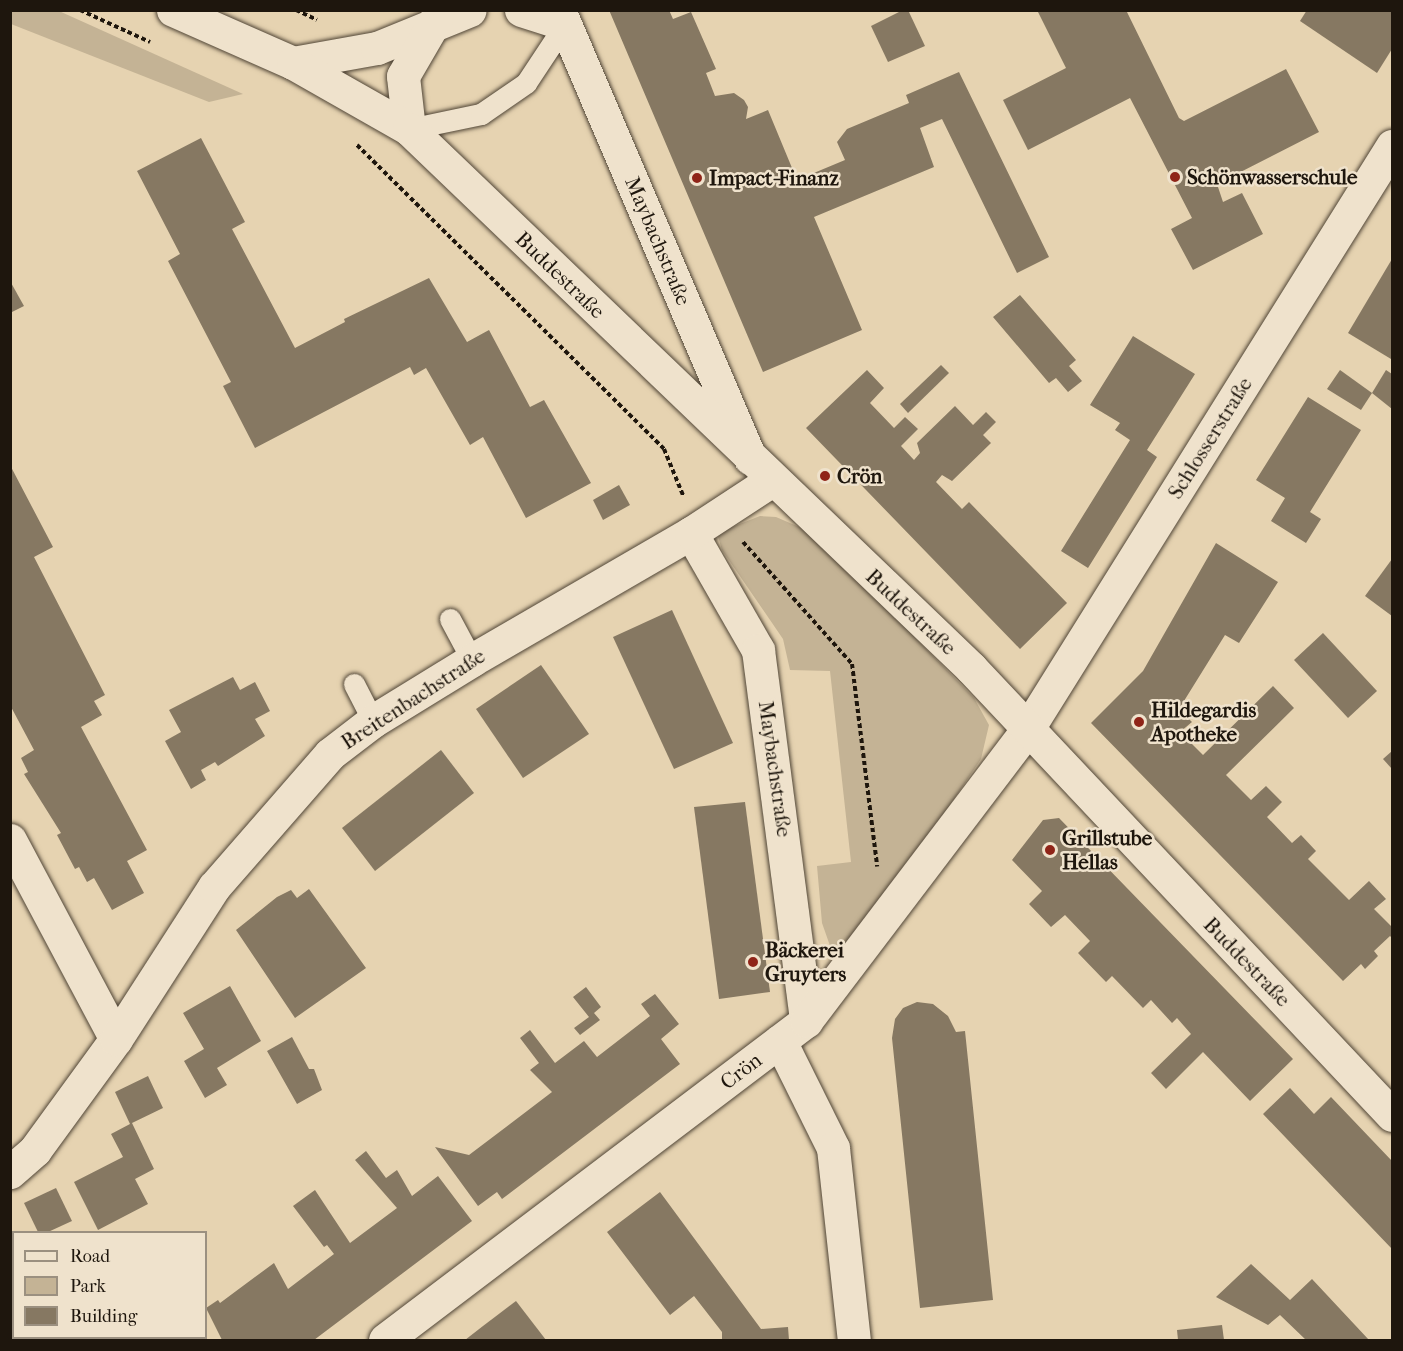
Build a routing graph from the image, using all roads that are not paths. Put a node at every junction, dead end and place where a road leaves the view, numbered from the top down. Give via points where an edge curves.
1 (173, 10) edge
2 (470, 10) edge
3 (521, 10) edge
4 (562, 17) edge
5 (437, 18) edge
6 (293, 63) junction
7 (409, 129) junction
8 (1392, 146) edge
9 (761, 469) junction
10 (691, 533) junction
11 (450, 618) dead end
12 (472, 660) junction
13 (354, 684) dead end
14 (373, 721) junction
15 (1027, 730) junction
16 (10, 840) edge
17 (806, 1021) junction
18 (116, 1039) junction
19 (780, 1041) junction
20 (1392, 1115) edge
21 (10, 1172) edge
22 (385, 1341) edge
23 (854, 1341) edge

1 - 6 street, Buddestraße
2 - 5 street
3 - 4 street
4 - 7 lane via 526,83 481,114
4 - 9 street, Maybachstraße
5 - 6 street via 377,48
5 - 7 street via 403,76
6 - 7 street, Buddestraße
7 - 9 street, Buddestraße
8 - 15 street, Schlosserstraße
9 - 10 street, Breitenbachstraße via 718,515
9 - 15 street, Buddestraße via 971,668
10 - 12 street, Breitenbachstraße
10 - 17 street, Maybachstraße via 758,650
11 - 12 lane
12 - 14 street, Breitenbachstraße
13 - 14 lane
14 - 18 street, Breitenbachstraße via 330,754 214,887
15 - 17 street, Crön
15 - 20 street, Buddestraße
16 - 18 street
17 - 19 street, Crön
18 - 21 street, Breitenbachstraße via 35,1150
19 - 22 street, Crön
19 - 23 street via 833,1148

